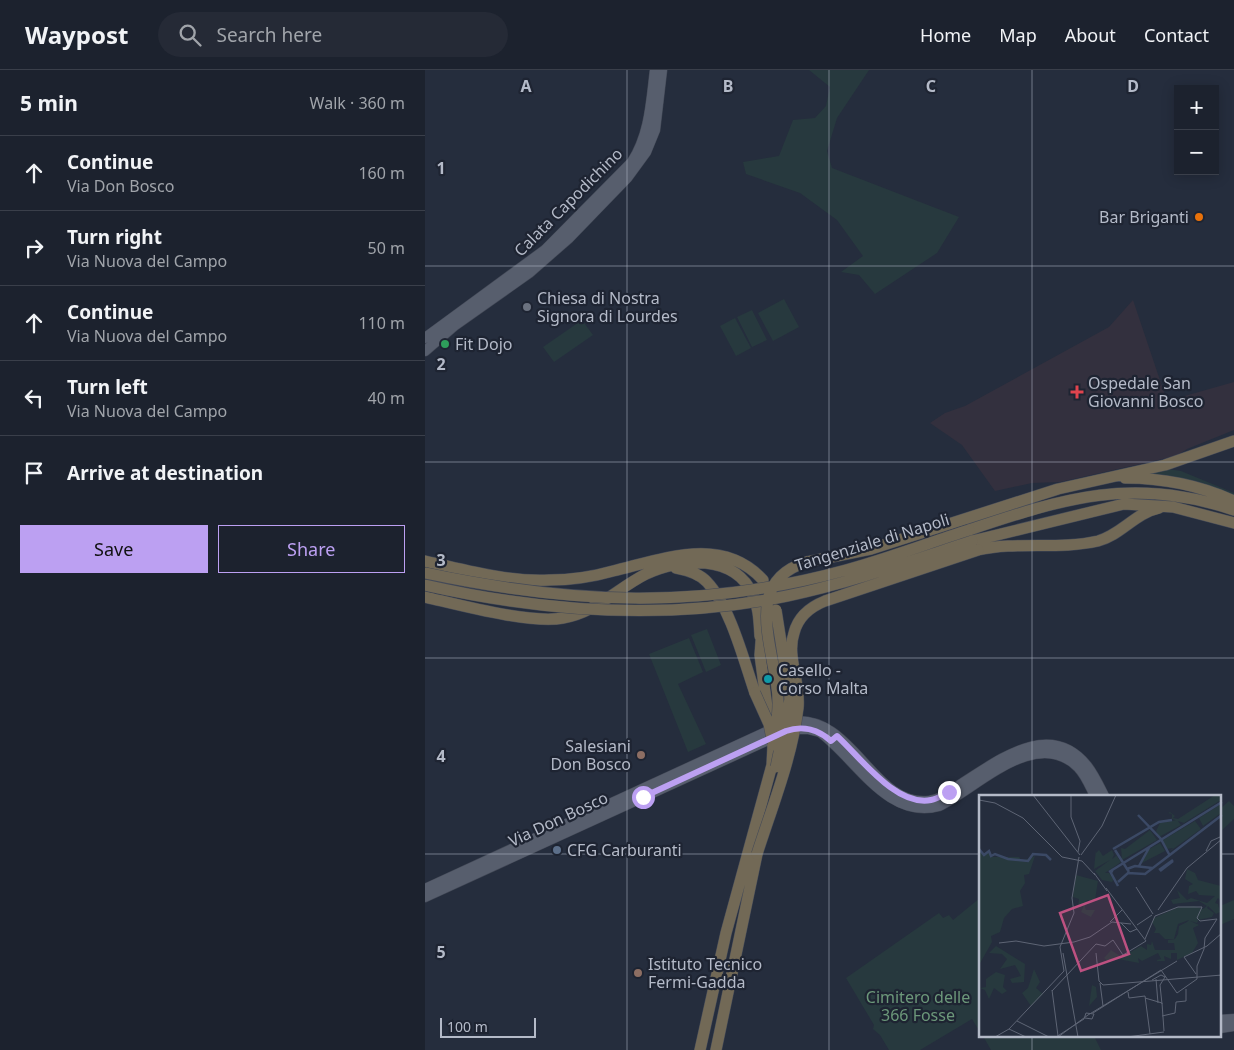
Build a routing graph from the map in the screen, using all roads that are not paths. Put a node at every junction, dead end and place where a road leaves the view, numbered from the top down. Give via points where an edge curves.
1 (655, 70) edge
2 (662, 70) edge
3 (651, 129) junction
4 (496, 292) junction
5 (425, 338) edge
6 (425, 351) edge
7 (1234, 441) edge
8 (1098, 480) junction
9 (1234, 502) edge
10 (1173, 507) junction
11 (1234, 510) edge
12 (1234, 523) edge
13 (972, 534) junction
14 (984, 538) junction
15 (1054, 546) junction
16 (425, 561) edge
17 (659, 569) junction
18 (425, 573) edge
19 (763, 580) dead end
20 (425, 585) edge
21 (425, 597) edge
22 (766, 603) junction
23 (776, 610) dead end
24 (760, 636) junction
25 (769, 724) junction
26 (834, 738) junction
27 (773, 746) junction
28 (1094, 795) edge
29 (1103, 795) edge
30 (582, 821) junction
31 (753, 855) junction
32 (425, 889) edge
33 (425, 897) edge
34 (732, 974) junction
35 (1234, 1018) edge
36 (1221, 1020) edge
37 (1234, 1026) edge
38 (1221, 1028) edge
39 (701, 1050) edge
40 (710, 1050) edge
41 (716, 1050) edge
42 (723, 1050) edge

1 - 3 main road, Calata Capodichino
2 - 3 main road, Calata Capodichino
3 - 4 main road, Calata Capodichino via 631,162 566,235
4 - 5 main road, Calata Capodichino
4 - 6 main road, Calata Capodichino
7 - 8 highway via 1192,457
8 - 9 highway via 1135,478 1173,482 1207,490
8 - 13 highway via 1042,494
10 - 12 highway, Tangenziale di Napoli
10 - 14 highway, Tangenziale di Napoli via 1124,504
10 - 15 highway, Tangenziale di Napoli via 1147,511 1099,540
11 - 13 highway, Tangenziale di Napoli via 1165,494 1108,493 1069,498
13 - 14 highway, Tangenziale di Napoli
13 - 15 highway via 1001,546
13 - 18 highway, Tangenziale di Napoli, bridge via 829,574 699,597 573,597 511,590
13 - 20 highway, Tangenziale di Napoli, bridge via 842,583 732,605 666,610 571,609 503,601
13 - 22 highway, bridge via 871,549 791,568 775,581
13 - 31 highway, bridge via 825,601 810,609 799,621 792,644 799,692 796,722
14 - 15 highway
16 - 19 highway via 508,578 549,580 598,575 667,556 712,555 745,563
17 - 21 highway, bridge via 590,609 560,619 532,618
17 - 24 highway, bridge via 705,563 730,571 753,594
17 - 25 highway, bridge via 685,570 708,582 726,615
22 - 24 highway, bridge
22 - 27 highway, bridge via 777,689
23 - 31 highway, bridge via 791,699
24 - 25 highway, bridge
25 - 27 highway, bridge
26 - 28 main road via 891,798 915,808 939,806 1010,761 1038,752 1072,762 1082,772
26 - 29 main road via 896,792 915,800 936,799 1007,755 1038,745 1054,746 1077,755 1088,767
26 - 30 main road, Via Don Bosco via 814,730 785,727
27 - 31 highway
30 - 32 main road, Via Don Bosco
30 - 33 main road, Via Don Bosco
31 - 34 highway
31 - 39 highway via 734,904
31 - 40 highway
34 - 41 highway
34 - 42 highway
35 - 36 main road
37 - 38 main road

